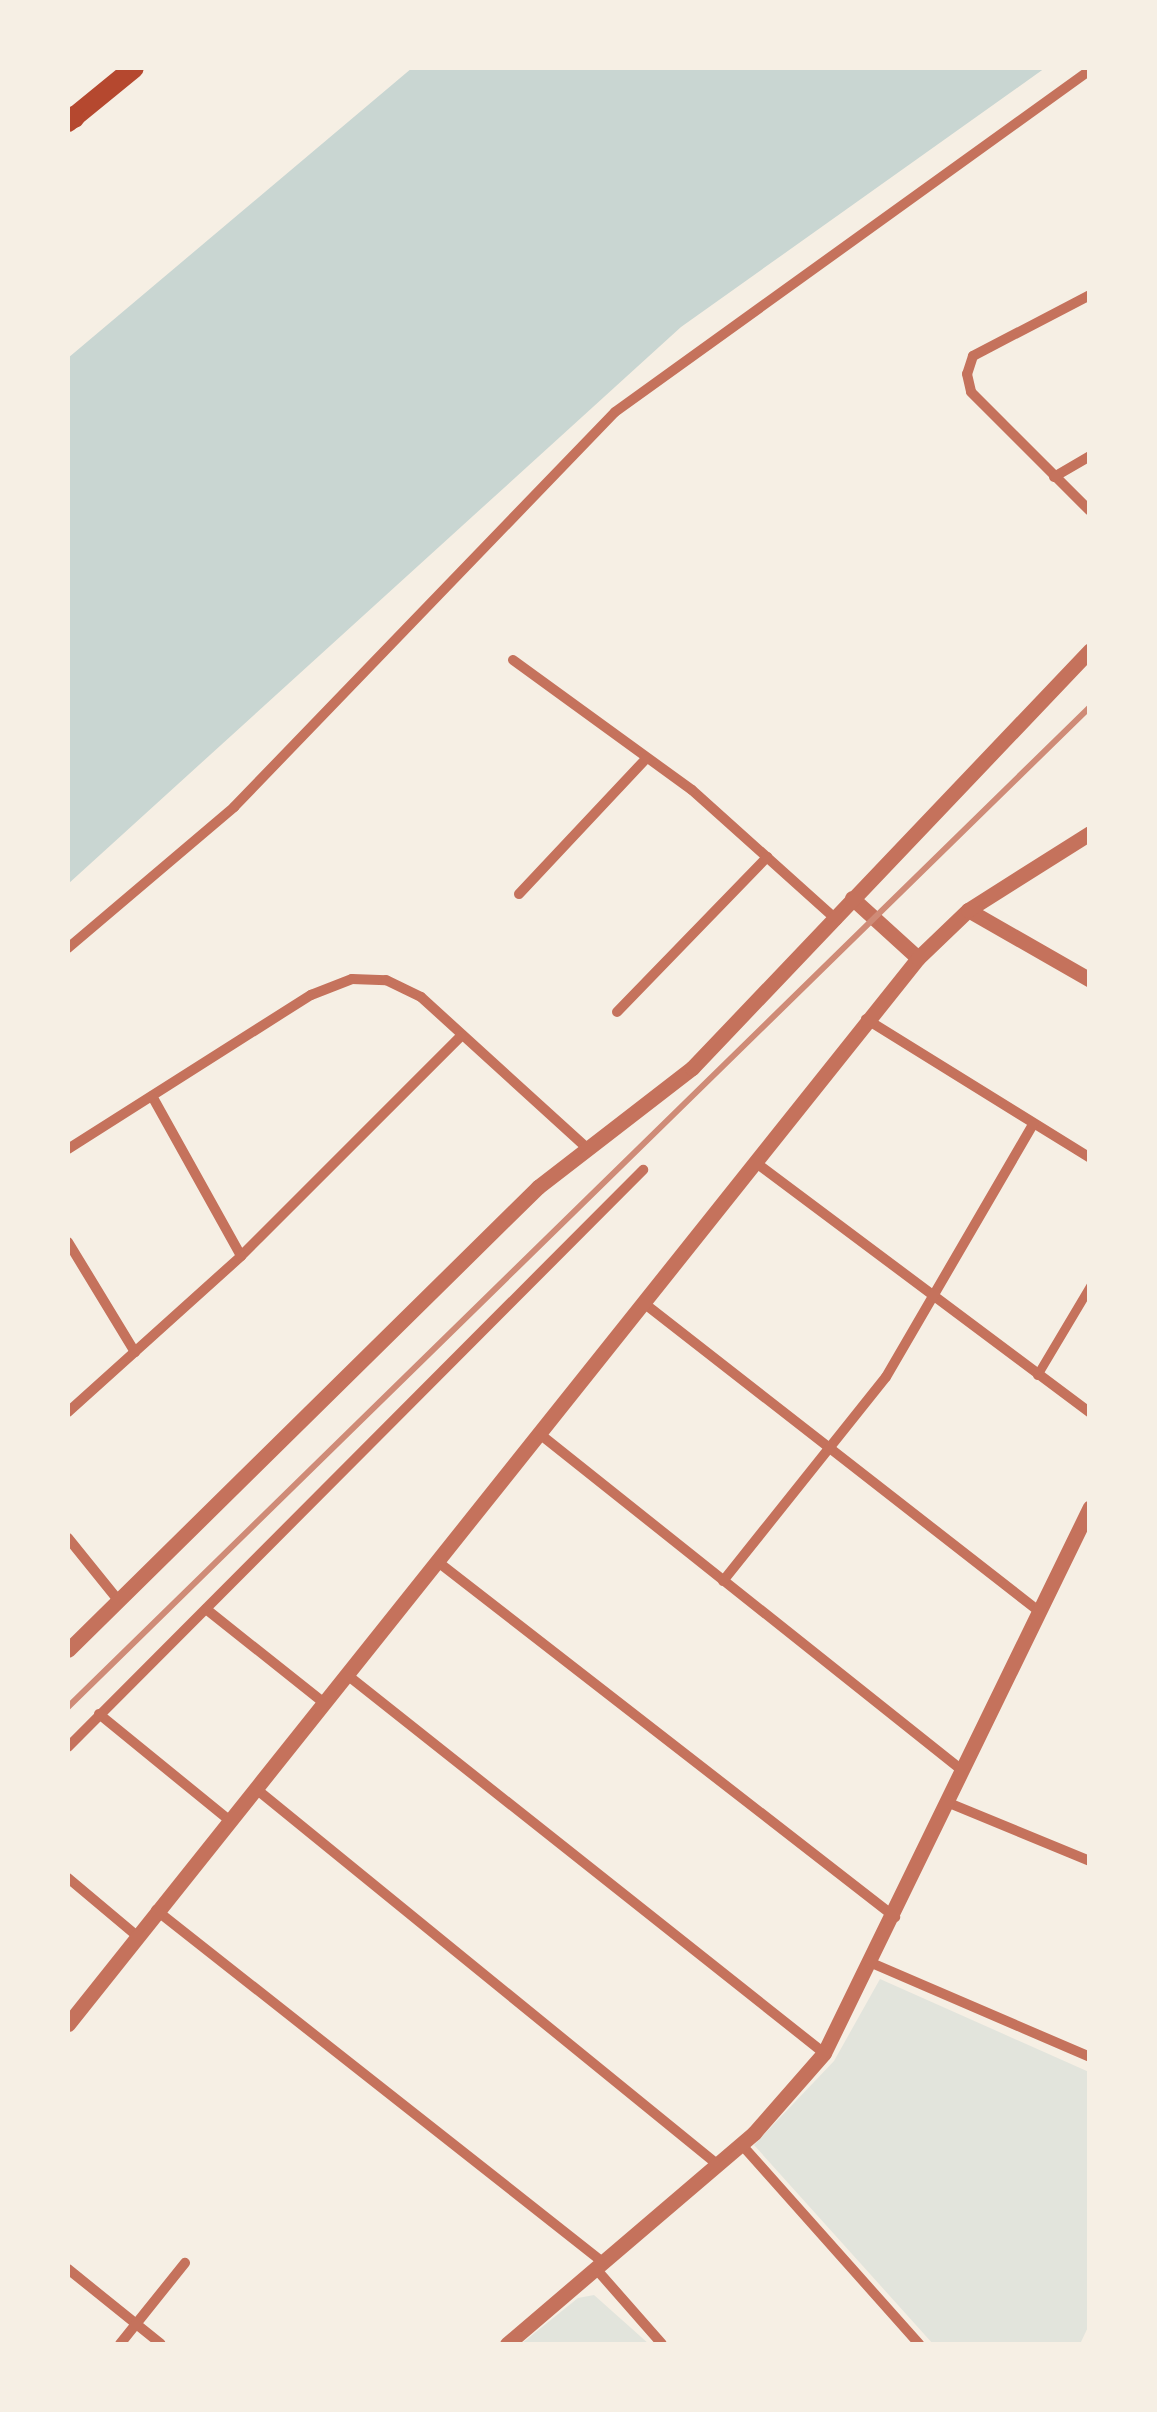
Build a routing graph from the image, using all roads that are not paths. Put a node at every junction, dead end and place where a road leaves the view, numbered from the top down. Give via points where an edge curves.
1 (134, 68) edge
2 (1090, 70) edge
3 (70, 119) edge
4 (1090, 295) edge
5 (1090, 456) edge
6 (1054, 478) junction
7 (1090, 511) edge
8 (1090, 650) edge
9 (514, 660) dead end
10 (645, 760) junction
11 (1090, 833) edge
12 (767, 858) junction
13 (519, 894) dead end
14 (852, 898) junction
15 (968, 910) junction
16 (837, 920) junction
17 (68, 948) edge
18 (918, 958) junction
19 (1090, 980) edge
20 (617, 1012) dead end
21 (866, 1019) junction
22 (461, 1036) junction
23 (152, 1096) junction
24 (1033, 1124) junction
25 (586, 1148) junction
26 (68, 1150) edge
27 (1090, 1158) edge
28 (755, 1162) junction
29 (643, 1170) dead end
30 (68, 1242) edge
31 (241, 1256) junction
32 (1090, 1286) edge
33 (935, 1300) junction
34 (644, 1304) junction
35 (135, 1352) junction
36 (1037, 1375) junction
37 (68, 1412) edge
38 (1090, 1413) edge
39 (541, 1436) junction
40 (827, 1449) junction
41 (1090, 1507) edge
42 (68, 1538) edge
43 (438, 1562) junction
44 (723, 1581) junction
45 (118, 1600) junction
46 (206, 1609) junction
47 (1040, 1612) junction
48 (68, 1650) edge
49 (346, 1674) junction
50 (324, 1702) junction
51 (99, 1714) junction
52 (68, 1747) edge
53 (964, 1772) junction
54 (255, 1788) junction
55 (949, 1803) junction
56 (229, 1820) junction
57 (1090, 1862) edge
58 (68, 1878) edge
59 (156, 1910) junction
60 (896, 1918) junction
61 (136, 1935) junction
62 (874, 1964) junction
63 (68, 2024) edge
64 (824, 2053) junction
65 (1090, 2057) edge
66 (742, 2144) junction
67 (718, 2164) junction
68 (185, 2263) dead end
69 (601, 2267) junction
70 (68, 2269) edge
71 (136, 2324) junction
72 (120, 2344) edge
73 (161, 2344) edge
74 (507, 2344) edge
75 (662, 2344) edge
76 (919, 2344) edge

1 - 3 highway
2 - 17 street via 615,412 234,807
4 - 6 street via 973,356 967,374 971,392
5 - 6 street
6 - 7 street
8 - 14 street
9 - 10 street
10 - 12 street
10 - 13 street
11 - 15 street
12 - 16 street
12 - 20 street
14 - 16 street
14 - 18 street
15 - 18 street
15 - 19 street
16 - 25 street via 692,1068
18 - 21 street
21 - 24 street
21 - 28 street
22 - 23 street via 421,996 386,980 352,980 311,995
22 - 25 street
22 - 31 street
23 - 26 street
23 - 31 street
24 - 27 street
24 - 33 street
25 - 45 street
28 - 33 street
28 - 34 street
29 - 46 street
30 - 35 street
31 - 35 street
32 - 36 street
33 - 36 street
33 - 40 street
34 - 39 street
34 - 40 street
35 - 37 street
36 - 38 street
39 - 43 street
39 - 44 street
40 - 44 street
40 - 47 street
41 - 47 street
42 - 45 street
43 - 49 street
43 - 60 street
44 - 53 street
45 - 48 street
46 - 50 street
46 - 51 street
47 - 53 street
49 - 50 street
49 - 64 street
50 - 54 street
51 - 52 street
51 - 56 street
53 - 55 street
54 - 56 street
54 - 67 street
55 - 57 street
55 - 60 street
56 - 59 street
58 - 61 street
59 - 61 street
59 - 69 street
60 - 62 street
61 - 63 street
62 - 64 street
62 - 65 street
64 - 66 street
66 - 67 street
66 - 76 street
67 - 69 street
68 - 71 street
69 - 74 street
69 - 75 street
70 - 71 street
71 - 72 street
71 - 73 street

